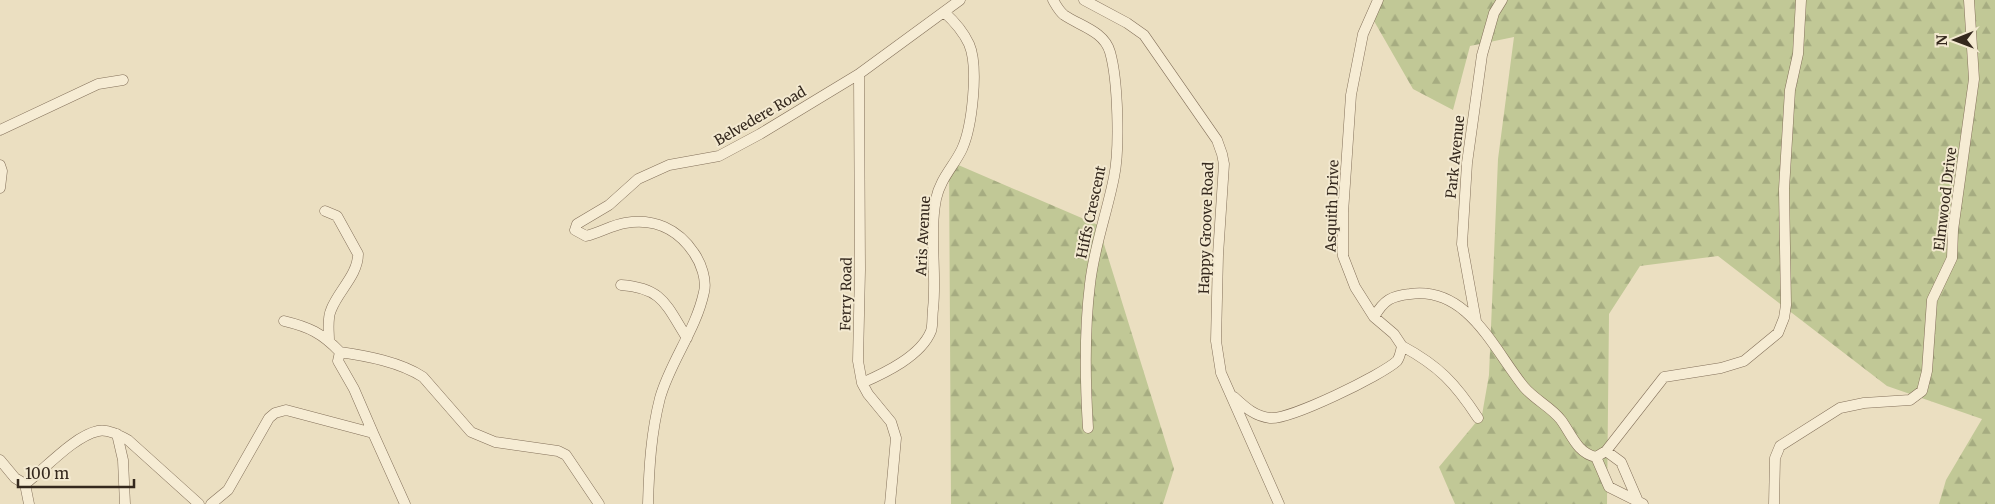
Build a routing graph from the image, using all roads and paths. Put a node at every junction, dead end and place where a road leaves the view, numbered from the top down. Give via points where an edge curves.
1 (960, 0) edge
2 (1053, 0) edge
3 (1084, 0) edge
4 (1378, 0) edge
5 (1502, 0) edge
6 (1801, 0) edge
7 (1969, 0) edge
8 (944, 12) junction
9 (859, 74) junction
10 (123, 80) dead end
11 (0, 130) edge
12 (0, 165) edge
13 (0, 188) edge
14 (324, 211) dead end
15 (621, 285) dead end
16 (1374, 317) junction
17 (284, 321) dead end
18 (1476, 321) junction
19 (687, 338) junction
20 (329, 341) junction
21 (1402, 346) junction
22 (340, 352) junction
23 (862, 383) junction
24 (1231, 395) junction
25 (1478, 418) dead end
26 (1088, 428) dead end
27 (373, 433) junction
28 (117, 434) junction
29 (1606, 451) junction
30 (1596, 457) junction
31 (0, 460) edge
32 (25, 484) junction
33 (1640, 502) edge
34 (29, 504) edge
35 (125, 504) edge
36 (199, 504) edge
37 (212, 504) edge
38 (405, 504) edge
39 (600, 504) edge
40 (648, 504) edge
41 (890, 504) edge
42 (1279, 504) edge
43 (1774, 504) edge

1 - 8 street, Belvedere Road
2 - 26 street, Hiffs Crescent via 1064,15 1105,41 1115,86 1117,138 1114,175 1090,283 1085,345
3 - 24 street, Happy Groove Road via 1144,35 1217,140 1224,164 1216,341 1222,373
4 - 16 street, Asquith Drive via 1363,34 1351,95 1343,213 1346,270
5 - 18 street, Park Avenue via 1494,13 1482,55 1467,162 1462,244
6 - 29 street via 1798,54 1790,90 1784,189 1786,305 1778,333 1744,361 1664,377
7 - 43 street, Elmwood Drive via 1974,79 1952,258 1932,300 1927,372 1922,391 1910,400 1840,408 1780,446 1774,458
8 - 9 street, Belvedere Road
8 - 23 street, Aris Avenue via 960,28 970,47 974,86 972,114 962,148 942,180 936,199 935,293 931,332 913,355
9 - 19 street, Belvedere Road via 719,156 669,165 638,179 609,205 577,224 575,230 586,236 624,223 651,222 672,230 687,243 698,260 704,290
9 - 23 street, Ferry Road via 858,361
10 - 11 street via 98,84
12 - 13 street
14 - 20 street via 337,216 358,254 355,268 332,307
15 - 19 street via 641,286 657,294
16 - 18 street via 1382,303 1398,295 1421,292 1450,300
16 - 21 street, Asquith Drive via 1394,334
17 - 20 street via 308,327
18 - 30 street via 1525,387 1561,420 1584,453
19 - 40 street, Belvedere Road via 660,396 649,464
20 - 22 street
21 - 24 street via 1397,361 1361,382 1287,415 1270,418 1250,412
21 - 25 street via 1441,371
22 - 27 street via 338,361
22 - 39 street via 388,362 417,373 471,432 483,438 566,455
23 - 41 street, Ferry Road via 890,422 896,438
24 - 42 street, Happy Groove Road
27 - 37 street via 286,410 275,413 269,418 228,490
27 - 38 street
28 - 32 street via 100,431 83,436
28 - 35 street via 124,460
28 - 36 street via 128,440
29 - 30 street
29 - 33 street via 1621,462
30 - 33 street via 1608,487
31 - 32 street via 15,478
32 - 34 street

